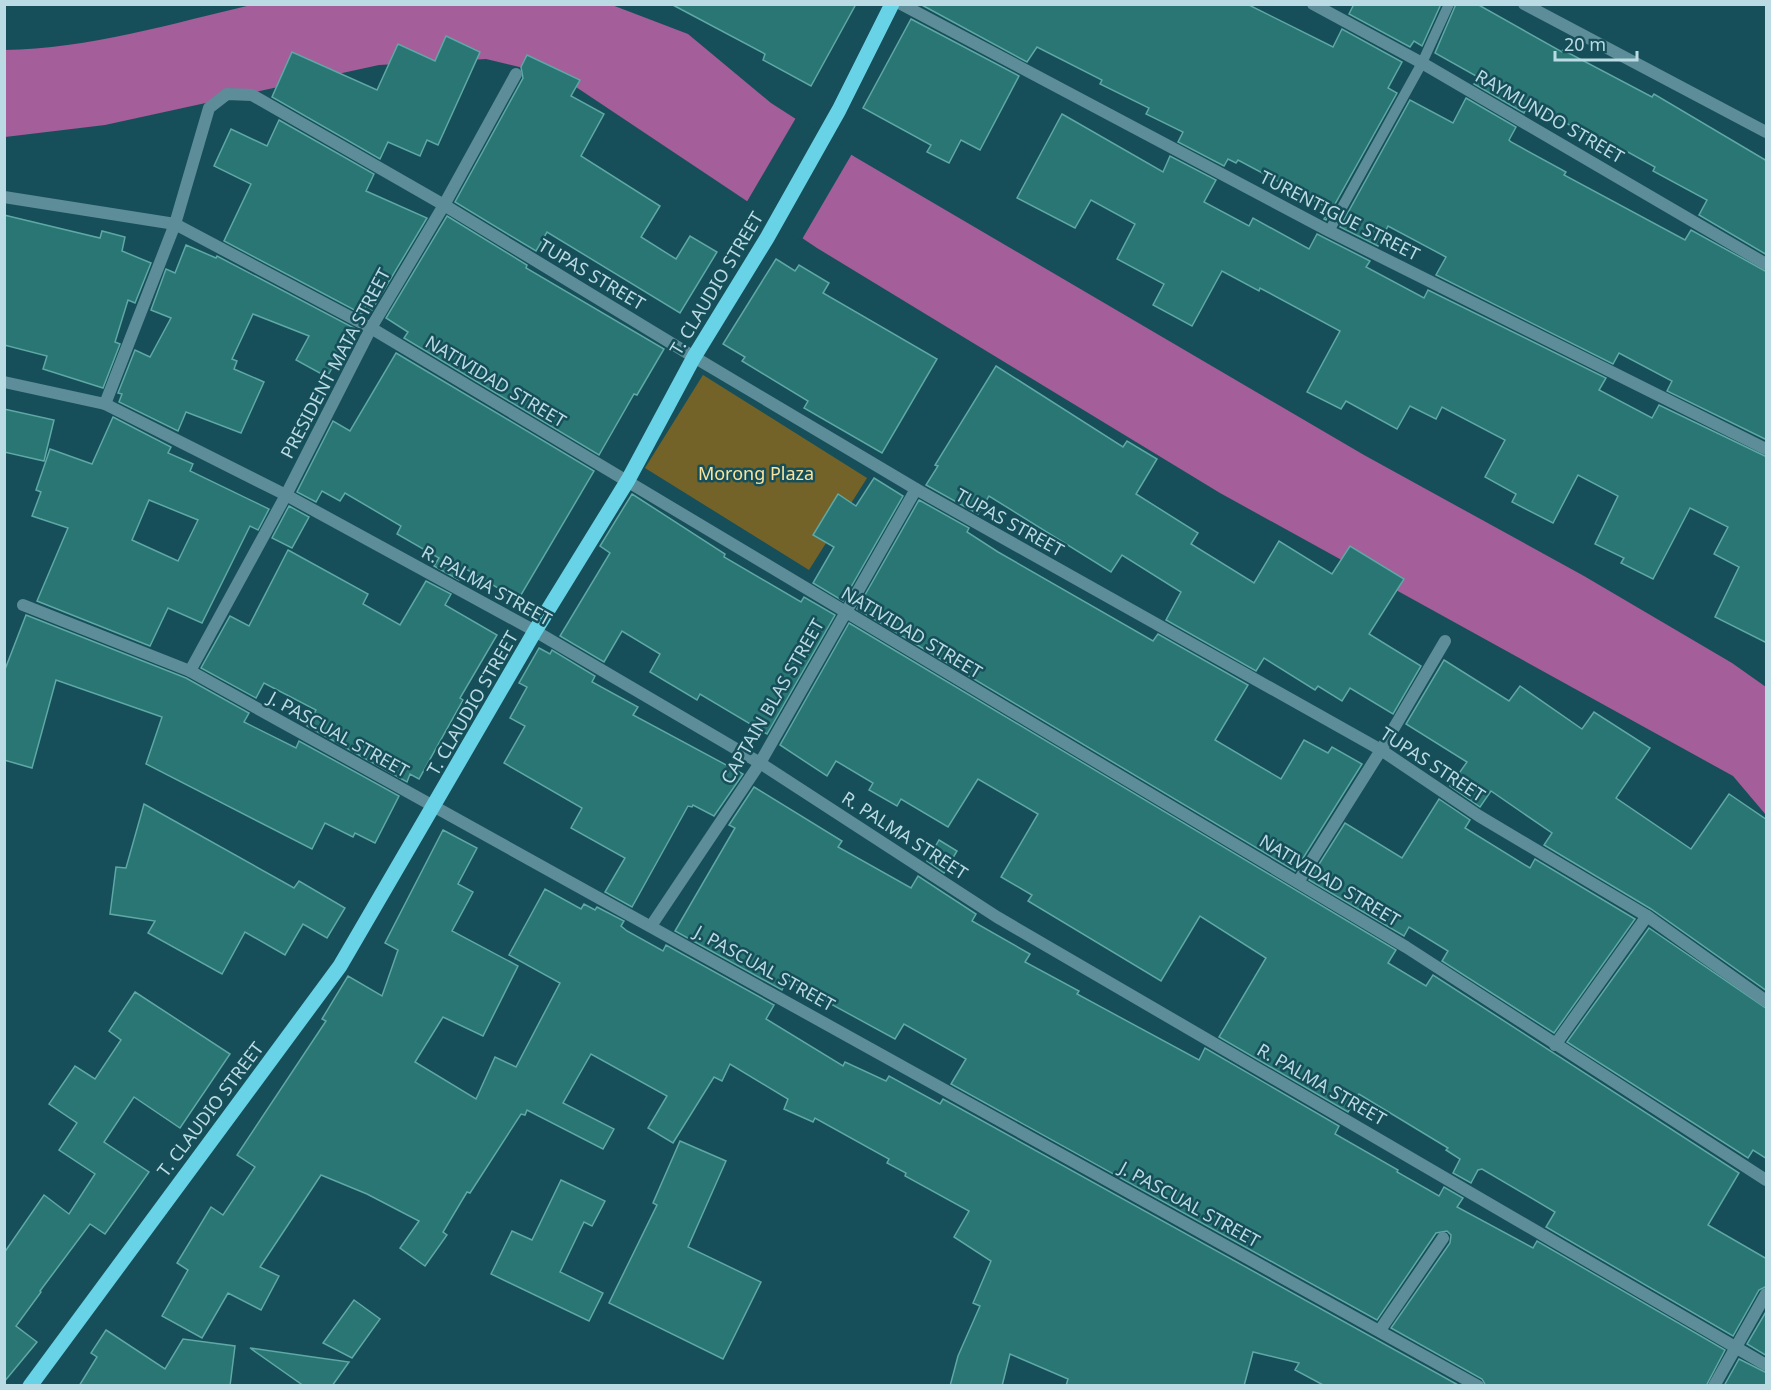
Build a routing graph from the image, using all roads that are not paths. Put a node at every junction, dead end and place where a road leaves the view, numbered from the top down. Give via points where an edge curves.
1 (892, 4) edge
2 (901, 4) edge
3 (1313, 4) edge
4 (1449, 4) edge
5 (1524, 4) edge
6 (1422, 63) junction
7 (516, 74) dead end
8 (1767, 132) edge
9 (4, 197) edge
10 (444, 205) junction
11 (175, 224) junction
12 (1329, 231) junction
13 (1767, 264) edge
14 (371, 328) junction
15 (694, 357) junction
16 (4, 382) edge
17 (105, 404) junction
18 (1767, 449) edge
19 (628, 480) junction
20 (915, 489) junction
21 (286, 495) junction
22 (23, 605) dead end
23 (843, 612) junction
24 (535, 631) junction
25 (1445, 641) dead end
26 (190, 671) junction
27 (1381, 750) junction
28 (760, 763) junction
29 (434, 808) junction
30 (1298, 882) junction
31 (1647, 916) junction
32 (651, 926) junction
33 (1767, 1001) edge
34 (1555, 1045) junction
35 (1767, 1180) edge
36 (1443, 1238) dead end
37 (1767, 1294) edge
38 (1380, 1330) junction
39 (1737, 1347) junction
40 (1767, 1365) edge
41 (30, 1386) edge
42 (1478, 1386) edge
43 (1714, 1386) edge

1 - 15 main road, T. CLAUDIO STREET via 839,110
2 - 12 street, TURENTIGUE STREET
3 - 6 street, RAYMUNDO STREET
4 - 6 lane
5 - 8 street
6 - 12 lane
6 - 13 street, RAYMUNDO STREET
7 - 10 street, PRESIDENT MATA STREET
9 - 11 street, NATIVIDAD STREET
10 - 11 street, TUPAS STREET via 252,95 227,94 209,108
10 - 14 street, PRESIDENT MATA STREET
10 - 15 street, TUPAS STREET
11 - 14 street, NATIVIDAD STREET
11 - 17 street
12 - 18 street, TURENTIGUE STREET
14 - 19 street, NATIVIDAD STREET
14 - 21 street, PRESIDENT MATA STREET
15 - 19 main road, T. CLAUDIO STREET
15 - 20 street, TUPAS STREET
16 - 17 street, R. PALMA STREET
17 - 21 street, R. PALMA STREET
19 - 23 street, NATIVIDAD STREET
19 - 24 main road, T. CLAUDIO STREET
20 - 23 street, CAPTAIN BLAS STREET
20 - 27 street, TUPAS STREET
21 - 24 street, R. PALMA STREET
21 - 26 street, PRESIDENT MATA STREET
22 - 26 street, J. PASCUAL STREET
23 - 28 street, CAPTAIN BLAS STREET
23 - 30 street, NATIVIDAD STREET
24 - 28 street, R. PALMA STREET
24 - 29 main road, T. CLAUDIO STREET
25 - 27 street
26 - 29 street, J. PASCUAL STREET
27 - 30 street
27 - 31 street, TUPAS STREET via 1479,816
28 - 32 street, CAPTAIN BLAS STREET
28 - 39 street, R. PALMA STREET via 997,916
29 - 32 street, J. PASCUAL STREET
29 - 41 main road, T. CLAUDIO STREET via 340,966
30 - 34 street, NATIVIDAD STREET
31 - 33 street, TUPAS STREET
31 - 34 street
32 - 38 street, J. PASCUAL STREET
34 - 35 street, NATIVIDAD STREET
36 - 38 street
37 - 39 street
38 - 42 street, J. PASCUAL STREET
39 - 40 street, R. PALMA STREET
39 - 43 street

